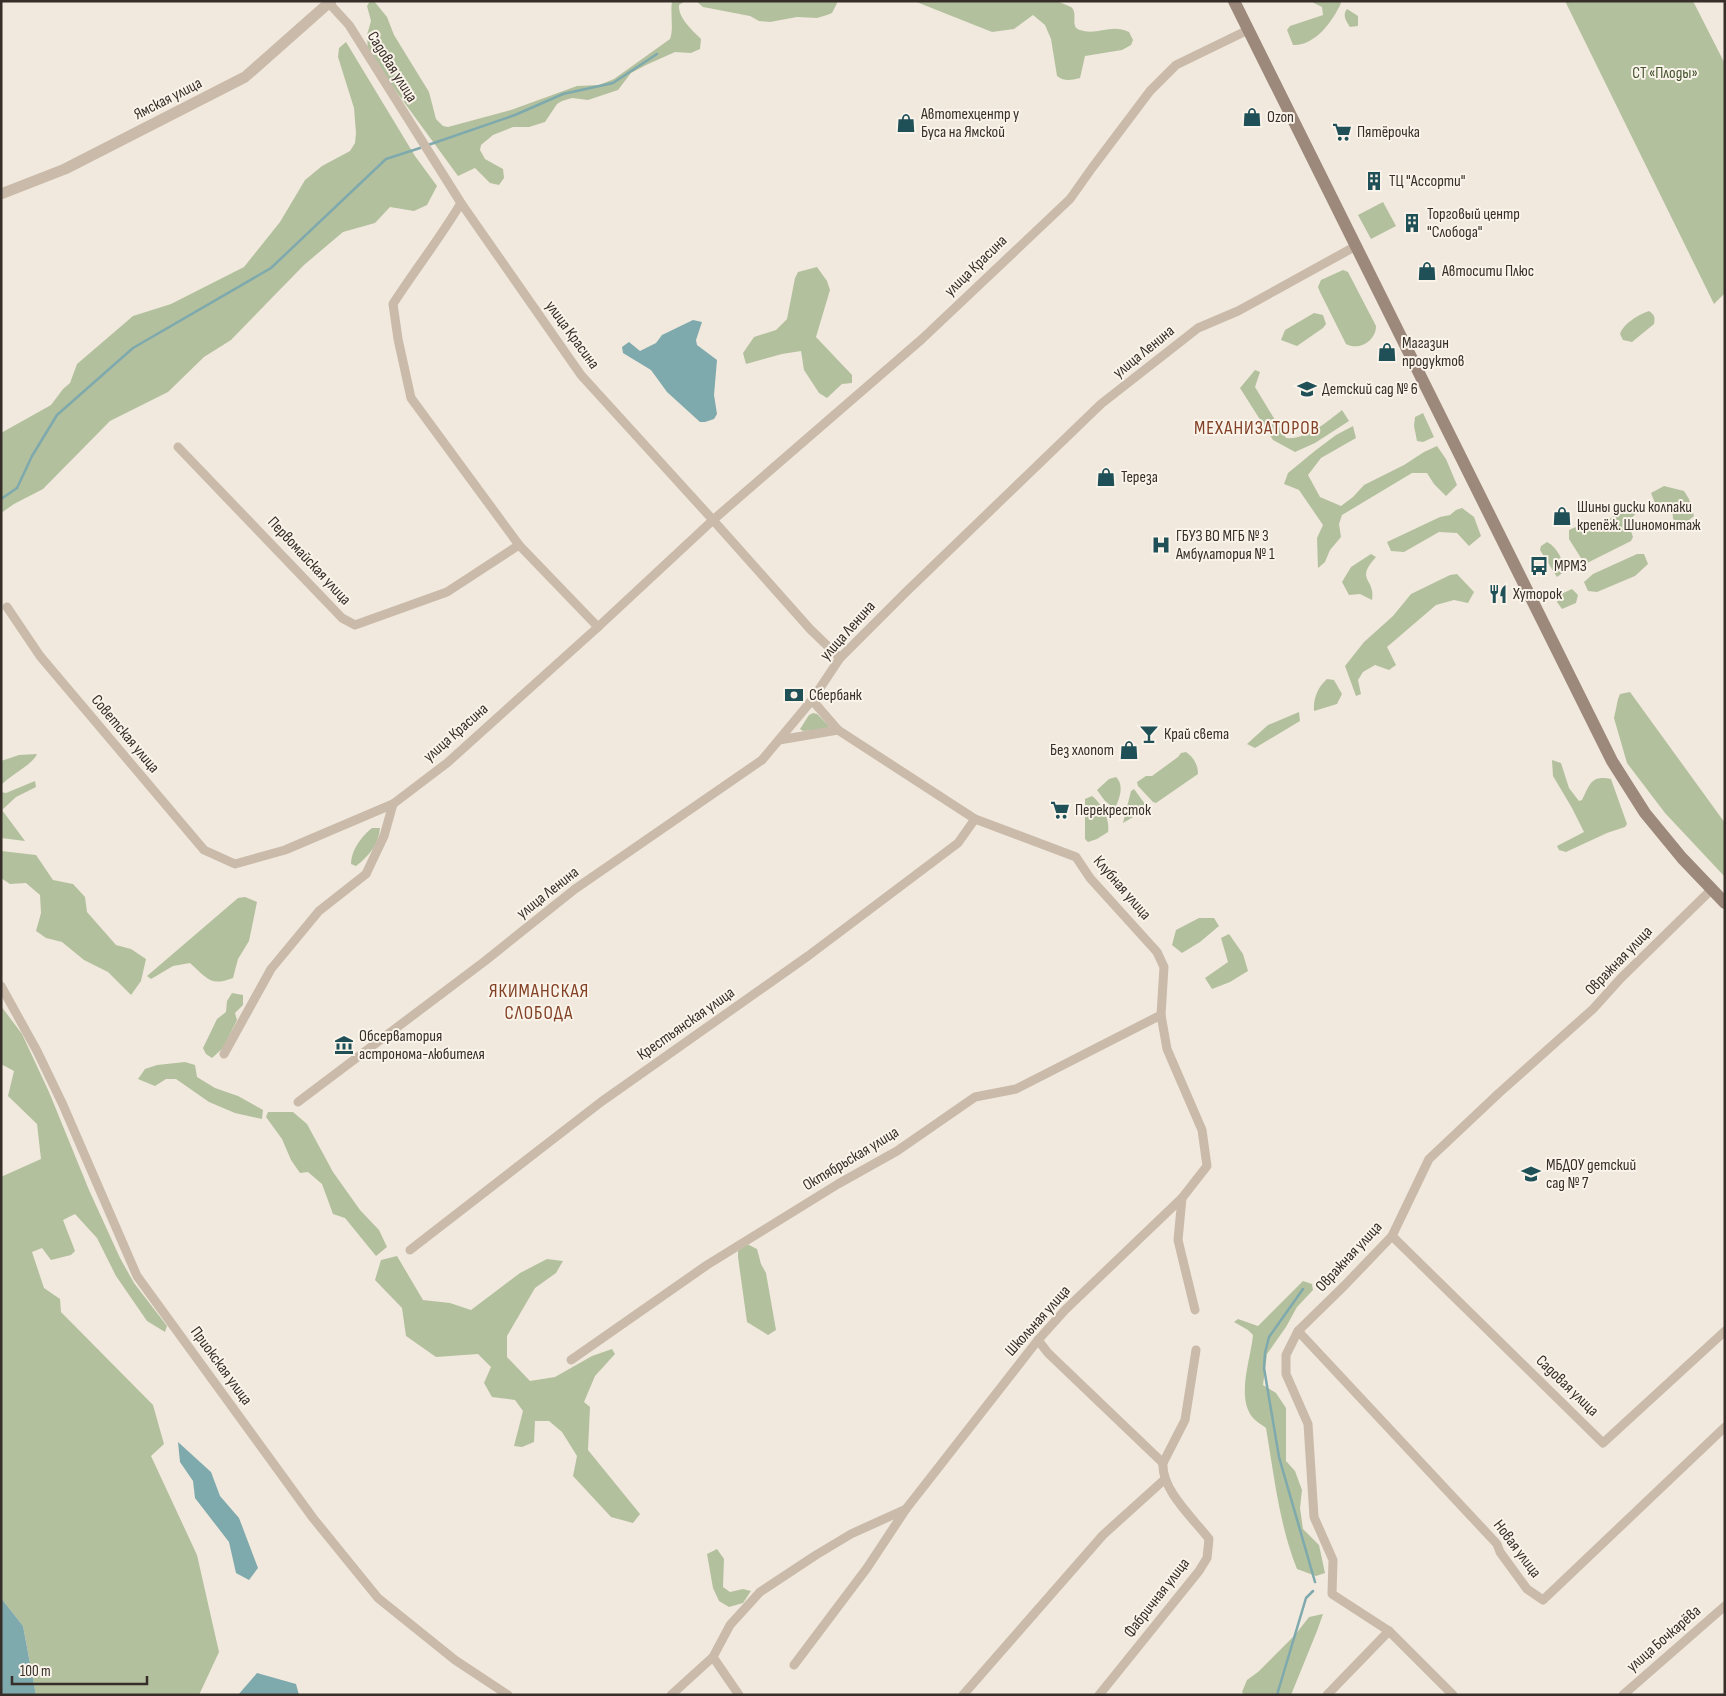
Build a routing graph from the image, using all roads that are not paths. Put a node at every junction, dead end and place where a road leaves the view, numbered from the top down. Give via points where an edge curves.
1 (1234, 1) edge
2 (329, 2) edge
3 (1248, 30) junction
4 (427, 152) joint
5 (1, 194) edge
6 (461, 203) junction
7 (1356, 246) junction
8 (178, 447) dead end
9 (713, 520) junction
10 (519, 545) junction
11 (7, 607) dead end
12 (598, 627) junction
13 (840, 658) junction
14 (812, 700) junction
15 (838, 730) junction
16 (779, 740) junction
17 (393, 804) junction
18 (975, 819) junction
19 (235, 864) joint
20 (1712, 889) junction
21 (1725, 903) edge
22 (1, 986) edge
23 (1161, 1015) junction
24 (224, 1054) dead end
25 (298, 1102) dead end
26 (1207, 1166) joint
27 (1182, 1198) junction
28 (1392, 1236) junction
29 (410, 1250) dead end
30 (1195, 1310) dead end
31 (1298, 1331) junction
32 (1725, 1331) edge
33 (1038, 1340) junction
34 (1196, 1350) dead end
35 (571, 1360) dead end
36 (1725, 1427) edge
37 (1164, 1463) junction
38 (1165, 1479) junction
39 (906, 1509) junction
40 (1725, 1606) edge
41 (1389, 1631) junction
42 (713, 1657) junction
43 (794, 1665) dead end
44 (508, 1695) edge
45 (671, 1695) edge
46 (739, 1695) edge
47 (963, 1695) edge
48 (1099, 1695) edge
49 (1327, 1695) edge
50 (1453, 1695) edge
51 (1623, 1695) edge

1 - 3 main road
2 - 4 street, Садовая улица via 349,25
2 - 5 street, Ямская улица via 245,77 65,169
3 - 7 main road
3 - 9 street, улица Красина via 1176,65 1150,90 1070,199 922,339
4 - 6 street, улица Красина
6 - 9 street, улица Красина via 581,375
6 - 10 street via 392,304 398,340 411,398
7 - 13 street, улица Ленина via 1238,311 1198,328 1101,404
7 - 20 main road via 1612,761 1645,812
8 - 10 street, Первомайская улица via 342,618 355,625 447,592
9 - 12 street, улица Красина
9 - 13 street, улица Красина
10 - 12 street
11 - 19 street, Советская улица via 40,656 204,850
12 - 17 street, улица Красина via 447,763
13 - 14 street, улица Ленина
14 - 15 street, Клубная улица
14 - 16 street, улица Ленина
15 - 16 street
15 - 18 street, Клубная улица
16 - 25 street, улица Ленина via 762,760 575,889
17 - 19 street, улица Красина via 285,850
17 - 24 street via 384,836 366,874 319,912 271,969
18 - 23 street, Клубная улица via 1076,857 1090,878 1158,952 1164,967
18 - 29 street, Крестьянская улица via 958,843 808,956 602,1102
20 - 21 main road
20 - 28 street, Овражная улица via 1593,1009 1429,1159
22 - 44 street, Приокская улица via 37,1050 137,1276 313,1518 378,1598 455,1660
23 - 26 street, Клубная улица via 1167,1049 1202,1130
23 - 35 street, Октябрьская улица via 1016,1089 975,1097 897,1151 708,1265
26 - 27 street, Школьная улица
27 - 30 street via 1178,1240
27 - 33 street, Школьная улица
28 - 31 street, Овражная улица
28 - 32 street, Садовая улица via 1603,1443
31 - 36 street, Новая улица via 1497,1544 1527,1589 1543,1600
31 - 41 street, Овражная улица via 1286,1355 1286,1374 1308,1424 1314,1517 1333,1560 1332,1594
33 - 37 street
33 - 39 street, Школьная улица
34 - 37 street, Фабричная улица via 1185,1420
37 - 38 street, Фабричная улица
38 - 47 street via 1103,1535
38 - 48 street, Фабричная улица via 1186,1513 1209,1540 1207,1558
39 - 42 street, Школьная улица via 851,1534 760,1592 730,1625
39 - 43 street, Школьная улица via 867,1568
40 - 51 street, улица Бочкарёва
41 - 49 street
41 - 50 street
42 - 45 street, Школьная улица
42 - 46 street

